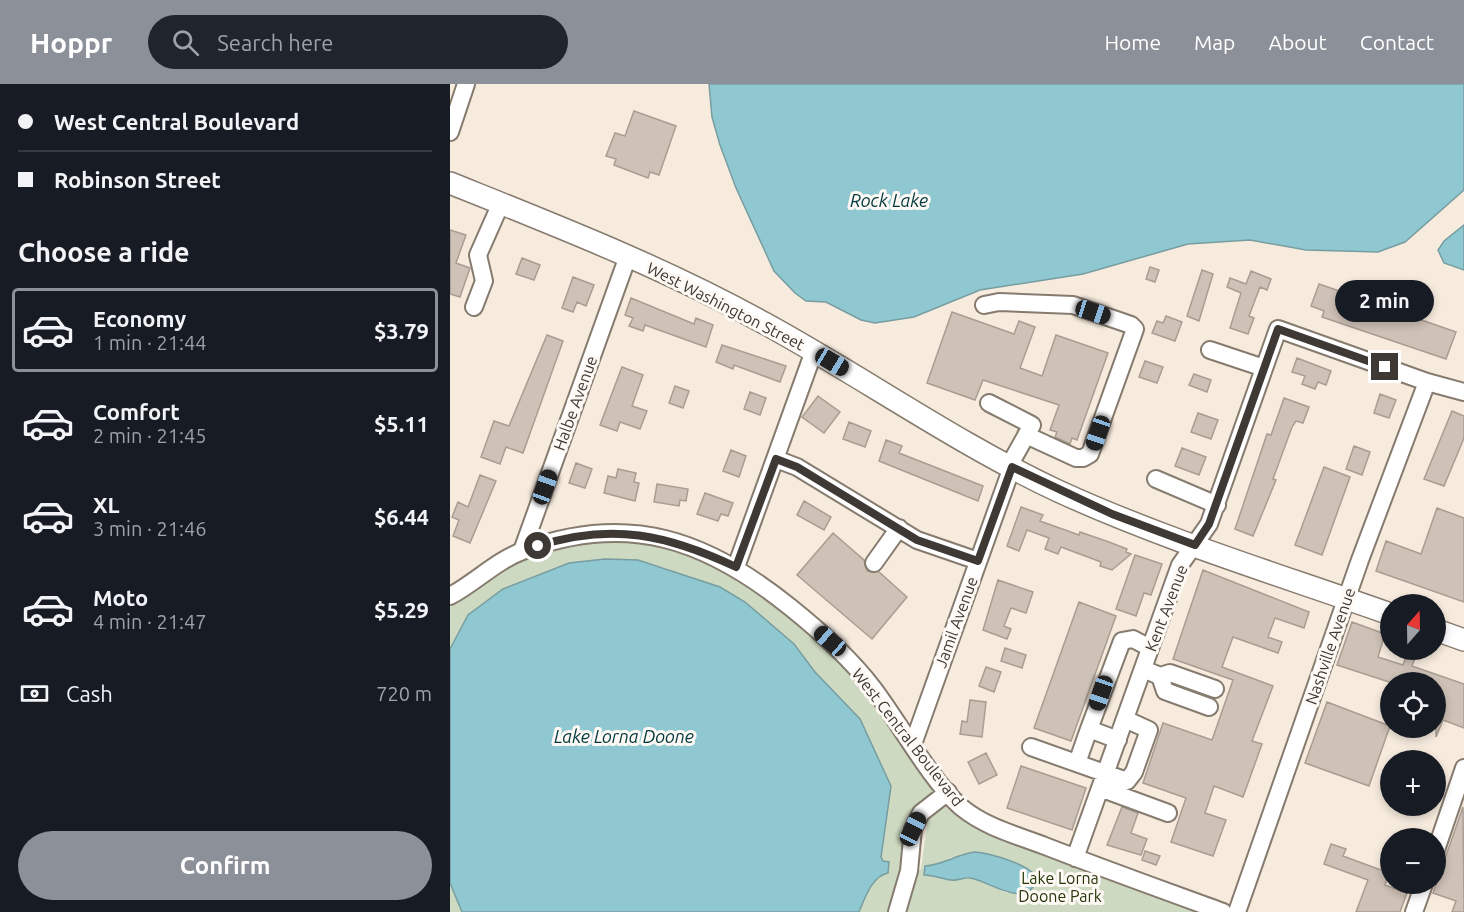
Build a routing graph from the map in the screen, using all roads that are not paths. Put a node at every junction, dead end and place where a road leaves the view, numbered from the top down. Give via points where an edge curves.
1 (466, 84) edge
2 (450, 132) edge
3 (450, 183) edge
4 (501, 202) junction
5 (628, 256) junction
6 (984, 305) dead end
7 (474, 307) dead end
8 (1210, 350) dead end
9 (814, 351) junction
10 (1264, 368) junction
11 (1427, 382) junction
12 (1464, 393) edge
13 (989, 403) dead end
14 (1026, 435) junction
15 (776, 459) junction
16 (1010, 466) junction
17 (1156, 479) dead end
18 (1216, 505) junction
19 (898, 528) junction
20 (1195, 545) junction
21 (522, 551) junction
22 (978, 561) junction
23 (874, 563) dead end
24 (736, 567) junction
25 (450, 596) edge
26 (1347, 598) junction
27 (1380, 610) edge
28 (1446, 634) edge
29 (1464, 640) edge
30 (1150, 648) junction
31 (1143, 669) junction
32 (1160, 676) junction
33 (1215, 689) dead end
34 (1209, 707) dead end
35 (1125, 718) junction
36 (1089, 729) junction
37 (1118, 740) junction
38 (913, 744) junction
39 (1031, 747) dead end
40 (1077, 763) junction
41 (1464, 768) edge
42 (1103, 780) junction
43 (948, 792) junction
44 (1168, 813) dead end
45 (1444, 828) edge
46 (1075, 858) junction
47 (1420, 894) edge
48 (897, 912) edge
49 (1223, 912) edge
50 (1237, 912) edge
51 (1414, 912) edge

1 - 2 street
3 - 4 main road, West Washington Street
4 - 5 main road, West Washington Street
4 - 7 street via 478,255 484,281
5 - 9 main road, West Washington Street via 708,293
5 - 21 street, Halbe Avenue
6 - 14 street via 1073,305 1135,329 1090,454 1076,458
8 - 10 street
9 - 15 street
9 - 16 main road, West Washington Street
10 - 11 street, Kent Avenue via 1278,329
10 - 18 street, Kent Avenue
11 - 12 street
11 - 26 street, Nashville Avenue
13 - 14 street via 1032,425
14 - 16 street, Jamil Avenue
15 - 19 street via 797,467
15 - 24 street
16 - 20 main road, West Washington Street via 1112,514
16 - 22 street, Jamil Avenue
17 - 18 street
18 - 20 street, Kent Avenue
19 - 22 street via 917,540
19 - 23 street
20 - 26 main road, West Washington Street
20 - 30 street, Kent Avenue via 1180,565
21 - 24 street, West Central Boulevard via 596,532 636,533 673,541
21 - 25 street, West Central Boulevard
22 - 38 street, Jamil Avenue
24 - 38 street, West Central Boulevard via 830,641 872,686
26 - 27 main road, West Washington Street
26 - 50 street, Nashville Avenue
28 - 29 main road
30 - 31 street, Kent Avenue
30 - 36 street via 1133,639 1122,641
31 - 32 street
31 - 35 street, Kent Avenue
32 - 33 street via 1170,673
32 - 34 street via 1165,691
35 - 37 street, Kent Avenue
35 - 42 street via 1149,729 1134,772 1127,781
36 - 37 street
36 - 40 street
37 - 42 street, Kent Avenue
38 - 43 street, West Central Boulevard
39 - 40 street
40 - 42 street
41 - 45 street
42 - 44 street
42 - 46 street, Kent Avenue
43 - 46 street, West Central Boulevard via 975,818
43 - 48 street via 921,813 913,829 909,871
46 - 49 street, West Central Boulevard
47 - 51 street

